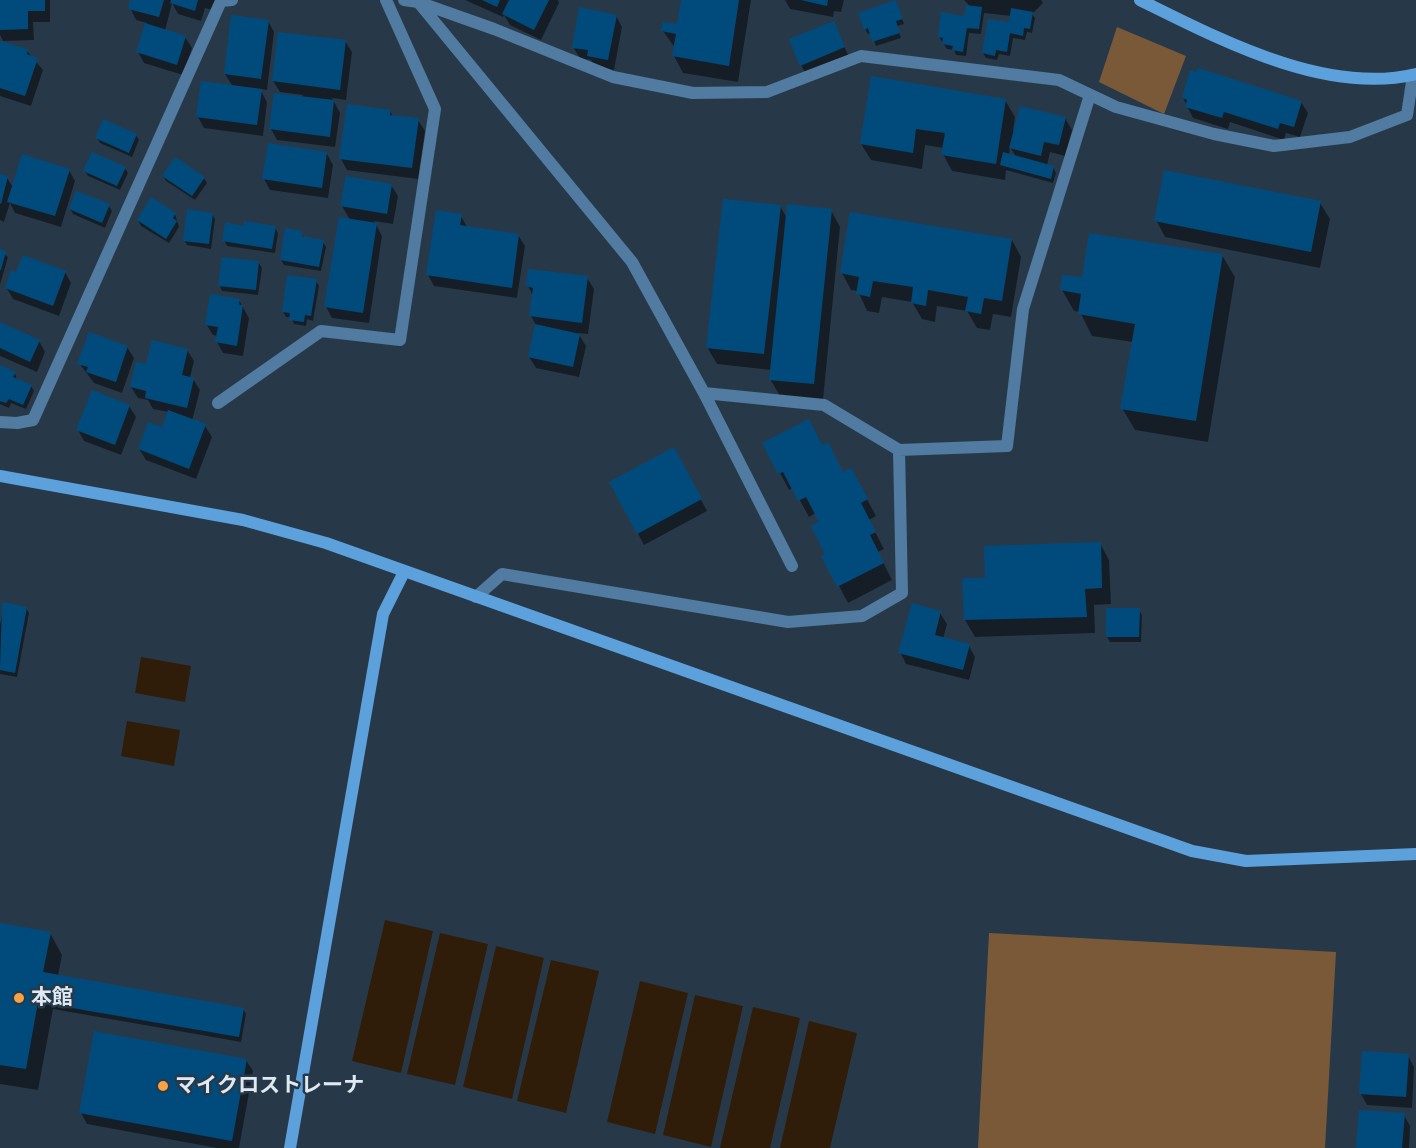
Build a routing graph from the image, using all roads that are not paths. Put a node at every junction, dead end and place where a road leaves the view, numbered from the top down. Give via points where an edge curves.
1 (224, 0) edge
2 (386, 0) edge
3 (404, 0) edge
4 (1140, 0) edge
5 (418, 2) junction
6 (1415, 75) edge
7 (1090, 95) junction
8 (704, 393) junction
9 (218, 403) dead end
10 (0, 422) edge
11 (899, 450) junction
12 (0, 476) edge
13 (792, 566) dead end
14 (404, 572) junction
15 (476, 597) junction
16 (1416, 854) edge
17 (290, 1148) edge

1 - 10 street via 33,420
2 - 9 street via 435,109 400,340 321,331
3 - 5 street
4 - 6 street via 1255,53 1321,74 1397,79
5 - 7 street via 613,77 693,93 767,92 861,56 1059,81
5 - 8 street via 632,262
6 - 7 street via 1407,115 1350,137 1274,146 1116,107
7 - 11 street via 1023,309 1008,446
8 - 11 street via 824,405
8 - 13 street
11 - 15 street via 902,592 862,616 788,622 502,574
12 - 14 street via 243,520 326,543
14 - 15 street
14 - 17 street via 383,614
15 - 16 street via 1192,851 1246,861

